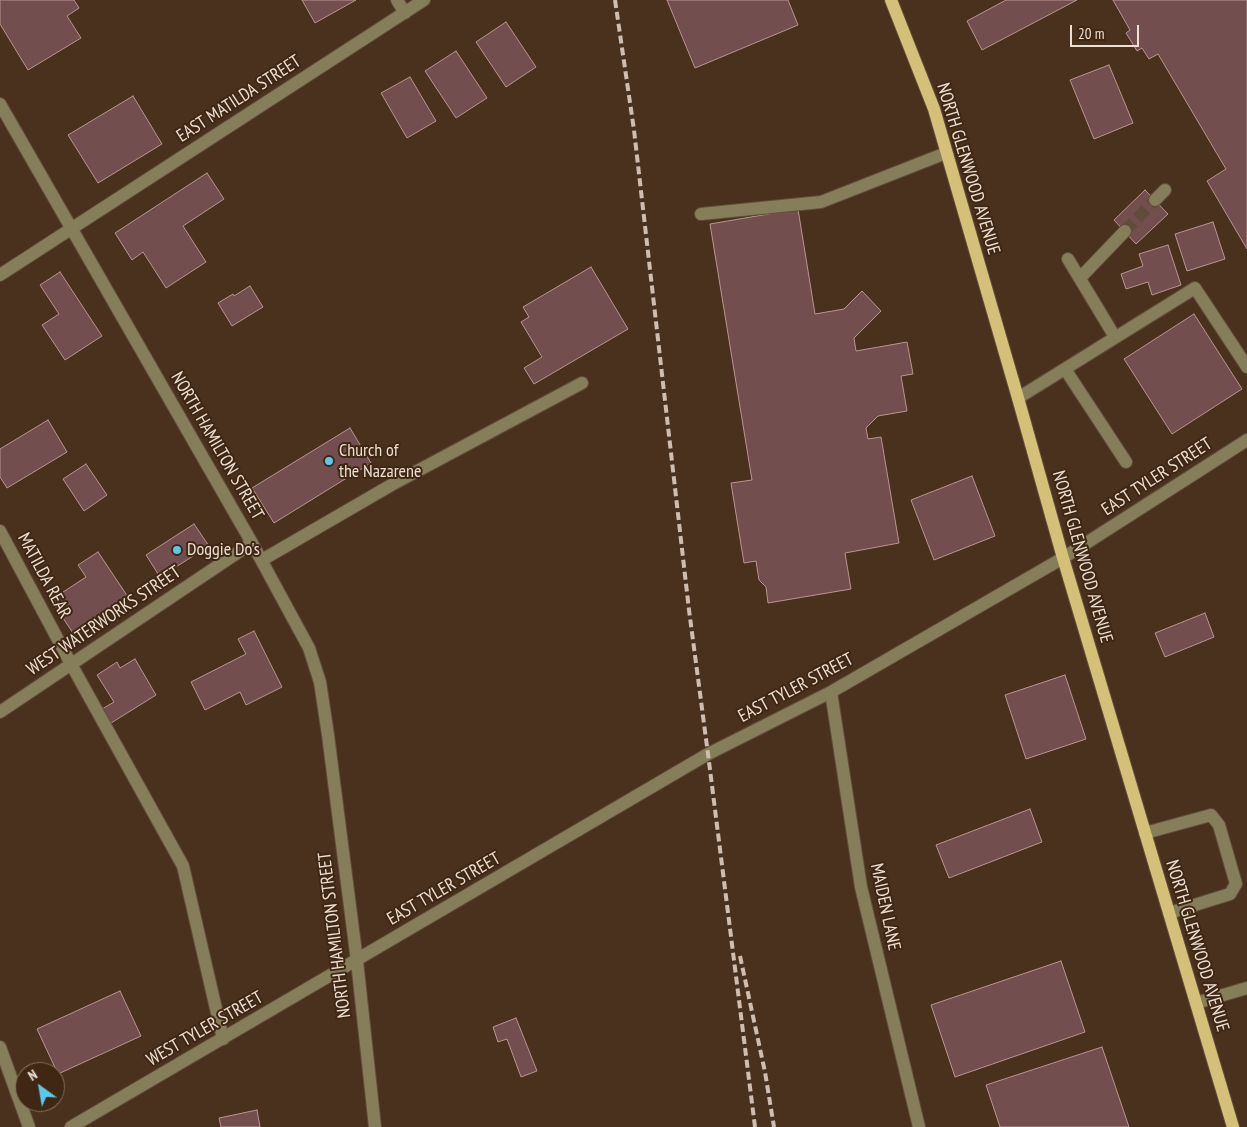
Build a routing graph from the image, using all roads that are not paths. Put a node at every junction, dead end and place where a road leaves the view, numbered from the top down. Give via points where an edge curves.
1 (397, 0) edge
2 (424, 0) edge
3 (891, 0) edge
4 (405, 13) junction
5 (0, 104) edge
6 (946, 153) junction
7 (1165, 190) dead end
8 (1155, 200) tunnel mouth
9 (701, 214) dead end
10 (72, 228) junction
11 (1125, 231) tunnel mouth
12 (1068, 259) dead end
13 (0, 275) edge
14 (1080, 278) junction
15 (1114, 337) junction
16 (1247, 367) edge
17 (1065, 369) junction
18 (582, 383) dead end
19 (1018, 398) junction
20 (1247, 440) edge
21 (1126, 462) dead end
22 (0, 531) edge
23 (252, 543) junction
24 (1063, 558) junction
25 (262, 560) junction
26 (71, 664) junction
27 (831, 692) junction
28 (0, 712) edge
29 (1145, 833) junction
30 (1169, 913) junction
31 (357, 960) junction
32 (1247, 988) edge
33 (1196, 1003) junction
34 (223, 1038) junction
35 (0, 1047) edge
36 (29, 1127) edge
37 (71, 1127) edge
38 (375, 1127) edge
39 (918, 1127) edge
40 (1233, 1127) edge

1 - 4 street
2 - 4 street, EAST MATILDA STREET
3 - 6 main road, NORTH GLENWOOD AVENUE via 934,109
4 - 10 street, EAST MATILDA STREET
5 - 10 street, NORTH HAMILTON STREET
6 - 9 street via 822,202
6 - 19 main road, NORTH GLENWOOD AVENUE
7 - 8 street
10 - 13 street, EAST MATILDA STREET
10 - 23 street, NORTH HAMILTON STREET
11 - 14 street
12 - 14 street
14 - 15 street
15 - 16 street via 1195,288
15 - 17 street
17 - 19 street
17 - 21 street
18 - 25 street via 392,484
19 - 24 main road, NORTH GLENWOOD AVENUE
20 - 24 street, EAST TYLER STREET
22 - 26 street, MATILDA REAR
23 - 25 street, NORTH HAMILTON STREET
23 - 26 street, WEST WATERWORKS STREET
24 - 27 street, EAST TYLER STREET
24 - 29 main road, NORTH GLENWOOD AVENUE
25 - 31 street, NORTH HAMILTON STREET via 309,648 320,682
26 - 28 street, WEST WATERWORKS STREET
26 - 34 street, MATILDA REAR via 183,866
27 - 31 street, EAST TYLER STREET via 708,754
27 - 39 street, MAIDEN LANE via 861,887
29 - 30 main road, NORTH GLENWOOD AVENUE
29 - 30 street via 1211,815 1219,824 1236,884 1230,894
30 - 33 main road, NORTH GLENWOOD AVENUE
31 - 34 street, WEST TYLER STREET
31 - 38 street, NORTH HAMILTON STREET
32 - 33 street
33 - 40 main road, NORTH GLENWOOD AVENUE
34 - 37 street, WEST TYLER STREET
35 - 36 street

